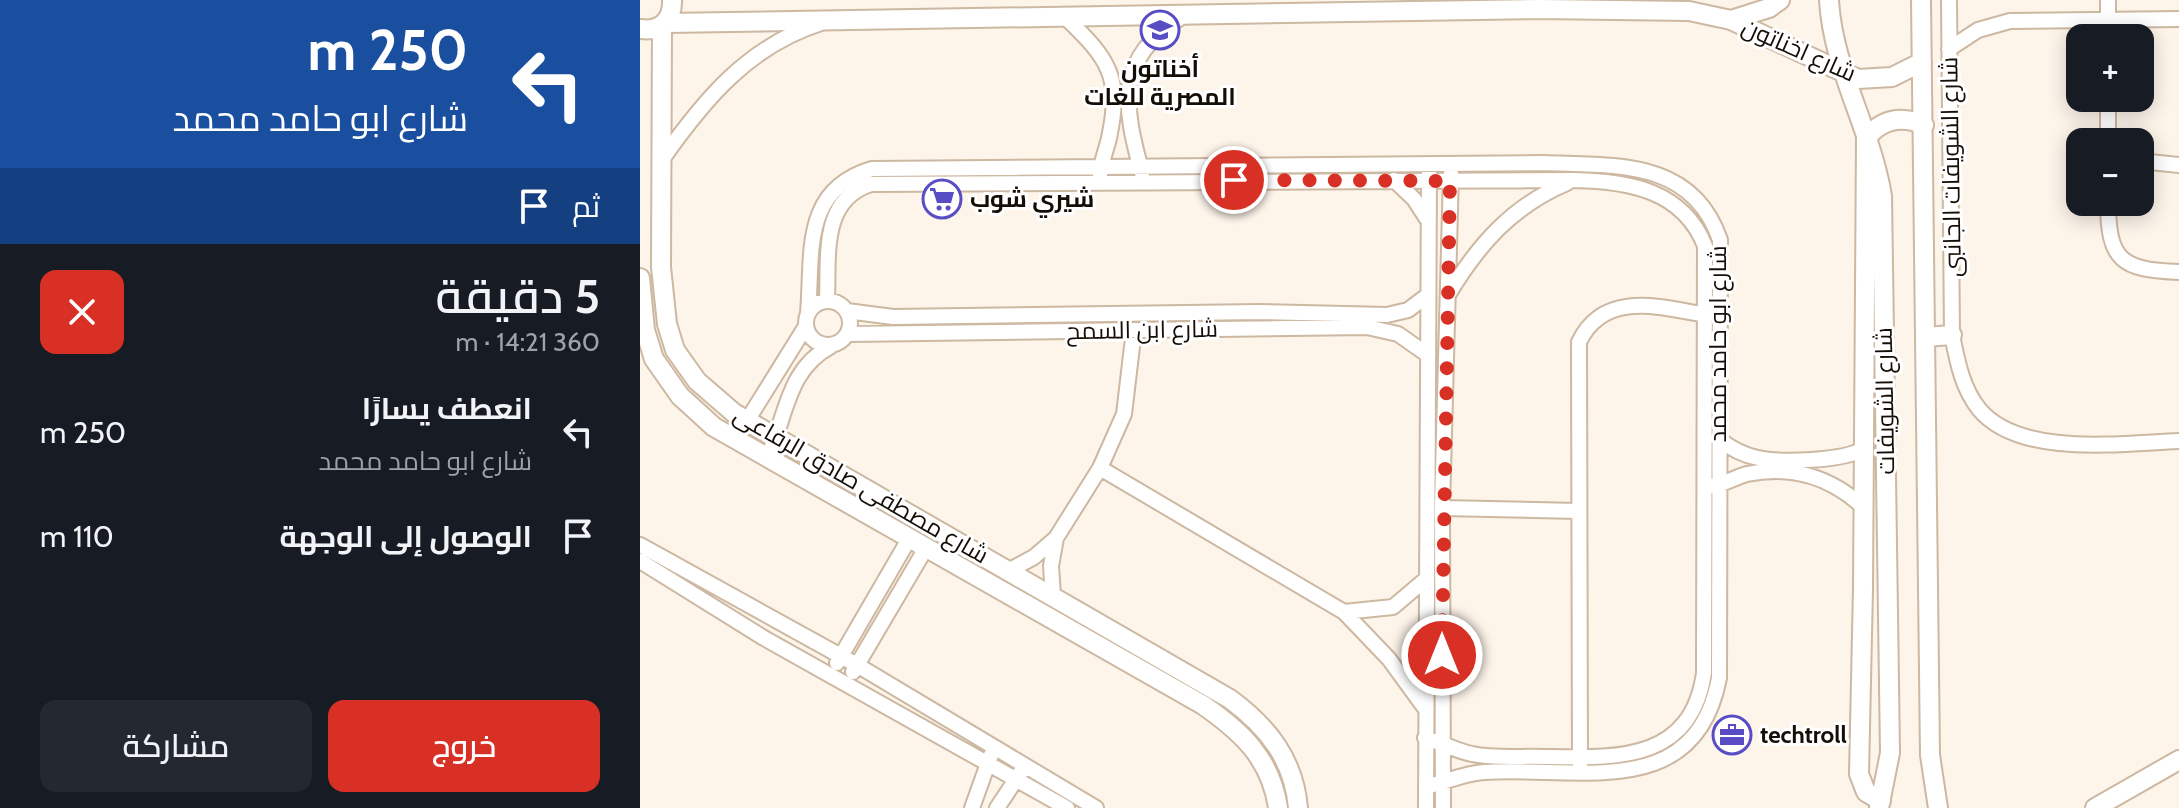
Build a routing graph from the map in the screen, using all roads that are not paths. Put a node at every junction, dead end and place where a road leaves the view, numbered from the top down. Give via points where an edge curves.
1 (672, 0) edge
2 (1780, 0) edge
3 (1829, 0) edge
4 (1921, 0) edge
5 (1949, 0) edge
6 (2108, 0) edge
7 (1183, 16) junction
8 (1066, 18) junction
9 (2179, 19) edge
10 (833, 20) junction
11 (1731, 20) junction
12 (2108, 20) junction
13 (664, 24) junction
14 (2108, 24) edge
15 (640, 29) edge
16 (1949, 49) junction
17 (1922, 62) junction
18 (1841, 73) junction
19 (1924, 125) junction
20 (1866, 139) junction
21 (661, 161) junction
22 (2154, 162) edge
23 (1451, 164) junction
24 (1429, 165) junction
25 (2179, 165) edge
26 (1140, 166) junction
27 (1100, 174) junction
28 (1394, 180) junction
29 (1429, 180) junction
30 (1574, 180) junction
31 (1145, 181) junction
32 (1450, 181) junction
33 (1707, 213) junction
34 (2109, 216) edge
35 (1429, 222) junction
36 (1695, 224) junction
37 (2179, 272) edge
38 (640, 278) edge
39 (1428, 295) junction
40 (1446, 299) junction
41 (827, 301) junction
42 (847, 311) junction
43 (1706, 315) junction
44 (807, 320) junction
45 (1134, 330) junction
46 (848, 334) junction
47 (1952, 335) junction
48 (1925, 337) junction
49 (831, 346) junction
50 (1428, 355) junction
51 (746, 420) junction
52 (776, 437) junction
53 (1719, 439) junction
54 (735, 440) junction
55 (2179, 441) edge
56 (1863, 449) junction
57 (767, 458) junction
58 (1100, 468) junction
59 (1710, 486) junction
60 (1863, 507) junction
61 (1442, 508) junction
62 (1578, 511) junction
63 (1056, 538) junction
64 (909, 539) junction
65 (640, 545) edge
66 (926, 548) junction
67 (640, 561) edge
68 (1010, 570) junction
69 (1426, 579) junction
70 (711, 588) junction
71 (1053, 596) junction
72 (702, 602) junction
73 (1344, 612) junction
74 (841, 657) junction
75 (857, 665) junction
76 (830, 674) junction
77 (847, 683) junction
78 (1424, 707) junction
79 (1425, 738) junction
80 (1441, 742) junction
81 (994, 748) junction
82 (1507, 756) junction
83 (2179, 760) edge
84 (988, 763) junction
85 (1025, 765) junction
86 (1580, 765) junction
87 (1508, 772) junction
88 (1017, 778) junction
89 (1443, 782) junction
90 (1426, 787) junction
91 (1880, 805) edge
92 (972, 808) edge
93 (997, 808) edge
94 (1067, 808) edge
95 (1096, 808) edge
96 (1278, 808) edge
97 (1298, 808) edge
98 (1426, 808) edge
99 (1443, 808) edge
100 (1938, 808) edge
101 (2095, 808) edge

1 - 13 main road, شارع مصطفى صادق الرفاعى
2 - 11 main road
3 - 18 main road, شارع الشويفات
4 - 17 main road, شارع الشويفات
5 - 16 street, شارع الشويفات الجانبى
6 - 12 street
7 - 8 main road, شارع اخناتون
7 - 11 main road, شارع اخناتون via 1626,9 1689,11
7 - 26 street via 1141,52 1129,79 1129,127
8 - 10 main road, شارع اخناتون
8 - 27 street via 1099,50 1111,73 1111,130
9 - 12 street
10 - 13 main road, شارع اخناتون
10 - 21 street via 786,37 735,70
11 - 18 main road, شارع اخناتون
12 - 14 street
12 - 16 street via 2010,21 1978,30
13 - 15 main road, شارع اخناتون
13 - 21 main road, شارع مصطفى صادق الرفاعى
16 - 47 street, شارع الشويفات الجانبى
17 - 18 main road, شارع اخناتون via 1875,80
17 - 19 main road, شارع الشويفات
18 - 20 main road, شارع الشويفات
19 - 20 main road via 1892,120
19 - 48 main road, شارع الشويفات
20 - 56 main road
20 - 91 main road, شارع الشويفات via 1882,196 1890,753
21 - 51 main road, شارع مصطفى صادق الرفاعى via 661,267 670,337 709,395
22 - 25 street
23 - 24 street, شارع ابو حامد محمد
23 - 32 street
23 - 33 street, شارع ابو حامد محمد via 1543,163 1655,172 1670,178
24 - 26 street, شارع ابو حامد محمد
24 - 29 street
26 - 27 street, شارع ابو حامد محمد
26 - 31 street
27 - 31 street, شارع ابو حامد محمد
27 - 41 street, شارع ابو حامد محمد via 858,188 846,196 833,218
27 - 44 street, شارع ابو حامد محمد via 887,168 844,180 818,213
28 - 29 street, شارع ابو حامد محمد
28 - 31 street, شارع ابو حامد محمد
28 - 35 street
29 - 32 street, شارع ابو حامد محمد
29 - 35 street
30 - 32 street, شارع ابو حامد محمد
30 - 36 street, شارع ابو حامد محمد via 1647,189
30 - 40 street via 1536,198 1492,232
32 - 40 street
33 - 36 street
33 - 53 street, شارع ابو حامد محمد via 1720,240
34 - 37 street via 2110,243 2119,258 2133,268
35 - 39 street
36 - 43 street, شارع ابو حامد محمد via 1705,246
38 - 54 main road, شارع مصطفى صادق الرفاعى via 649,349 663,375 695,412
39 - 42 street, شارع ابن السمح via 1408,310 1387,315 893,317
39 - 50 street
40 - 61 street
41 - 42 street
41 - 44 street via 816,305
42 - 46 street
43 - 59 street, شارع ابو حامد محمد
43 - 62 street via 1637,304 1608,311 1586,328 1578,355
44 - 49 street via 815,341
44 - 51 street
45 - 46 street, شارع ابن السمح
45 - 50 street, شارع ابن السمح via 1367,327 1398,334
45 - 58 street via 1124,414
46 - 49 street
47 - 48 main road
47 - 55 street, شارع الشويفات الجانبى via 1960,375 1979,410 2002,427 2037,441 2084,445
48 - 100 main road, شارع الشويفات via 1930,755
49 - 52 street via 796,379
50 - 69 street
51 - 52 main road, شارع مصطفى صادق الرفاعى
51 - 54 street
52 - 57 street
52 - 68 main road, شارع مصطفى صادق الرفاعى
53 - 56 street via 1746,455 1766,459 1849,455
53 - 59 street, شارع ابو حامد محمد
54 - 57 main road, شارع مصطفى صادق الرفاعى
56 - 60 main road
57 - 64 main road, شارع مصطفى صادق الرفاعى
58 - 63 street
58 - 73 street
59 - 60 street via 1758,473 1805,475 1834,483
59 - 86 street, شارع ابو حامد محمد via 1719,678 1708,714 1687,746 1659,764
60 - 91 main road via 1859,774 1866,792
61 - 62 street
61 - 80 street
62 - 86 street
63 - 68 street
63 - 71 street
64 - 66 main road, شارع مصطفى صادق الرفاعى
64 - 74 street
65 - 70 street
66 - 75 street
66 - 96 main road, شارع مصطفى صادق الرفاعى via 1233,726 1262,759
67 - 72 street
68 - 71 main road, شارع مصطفى صادق الرفاعى
69 - 73 street via 1393,607
69 - 78 street
70 - 72 street
70 - 74 street
71 - 97 main road, شارع مصطفى صادق الرفاعى via 1247,712 1285,758
72 - 76 street
73 - 78 street via 1389,659
74 - 75 street
74 - 76 street
75 - 77 street
75 - 81 street
76 - 77 street
77 - 84 street
78 - 79 street
79 - 80 street, شارع ابو حامد محمد
79 - 90 street
80 - 82 street, شارع ابو حامد محمد via 1472,754
80 - 89 street
81 - 84 street
81 - 85 street
82 - 86 street, شارع ابو حامد محمد
82 - 87 street
83 - 101 main road
84 - 88 street
84 - 92 street
85 - 88 street
85 - 95 street
86 - 87 street, شارع ابو حامد محمد
87 - 89 street, شارع ابو حامد محمد
88 - 93 street
88 - 94 street
89 - 90 street, شارع ابو حامد محمد
89 - 99 street
90 - 98 street

